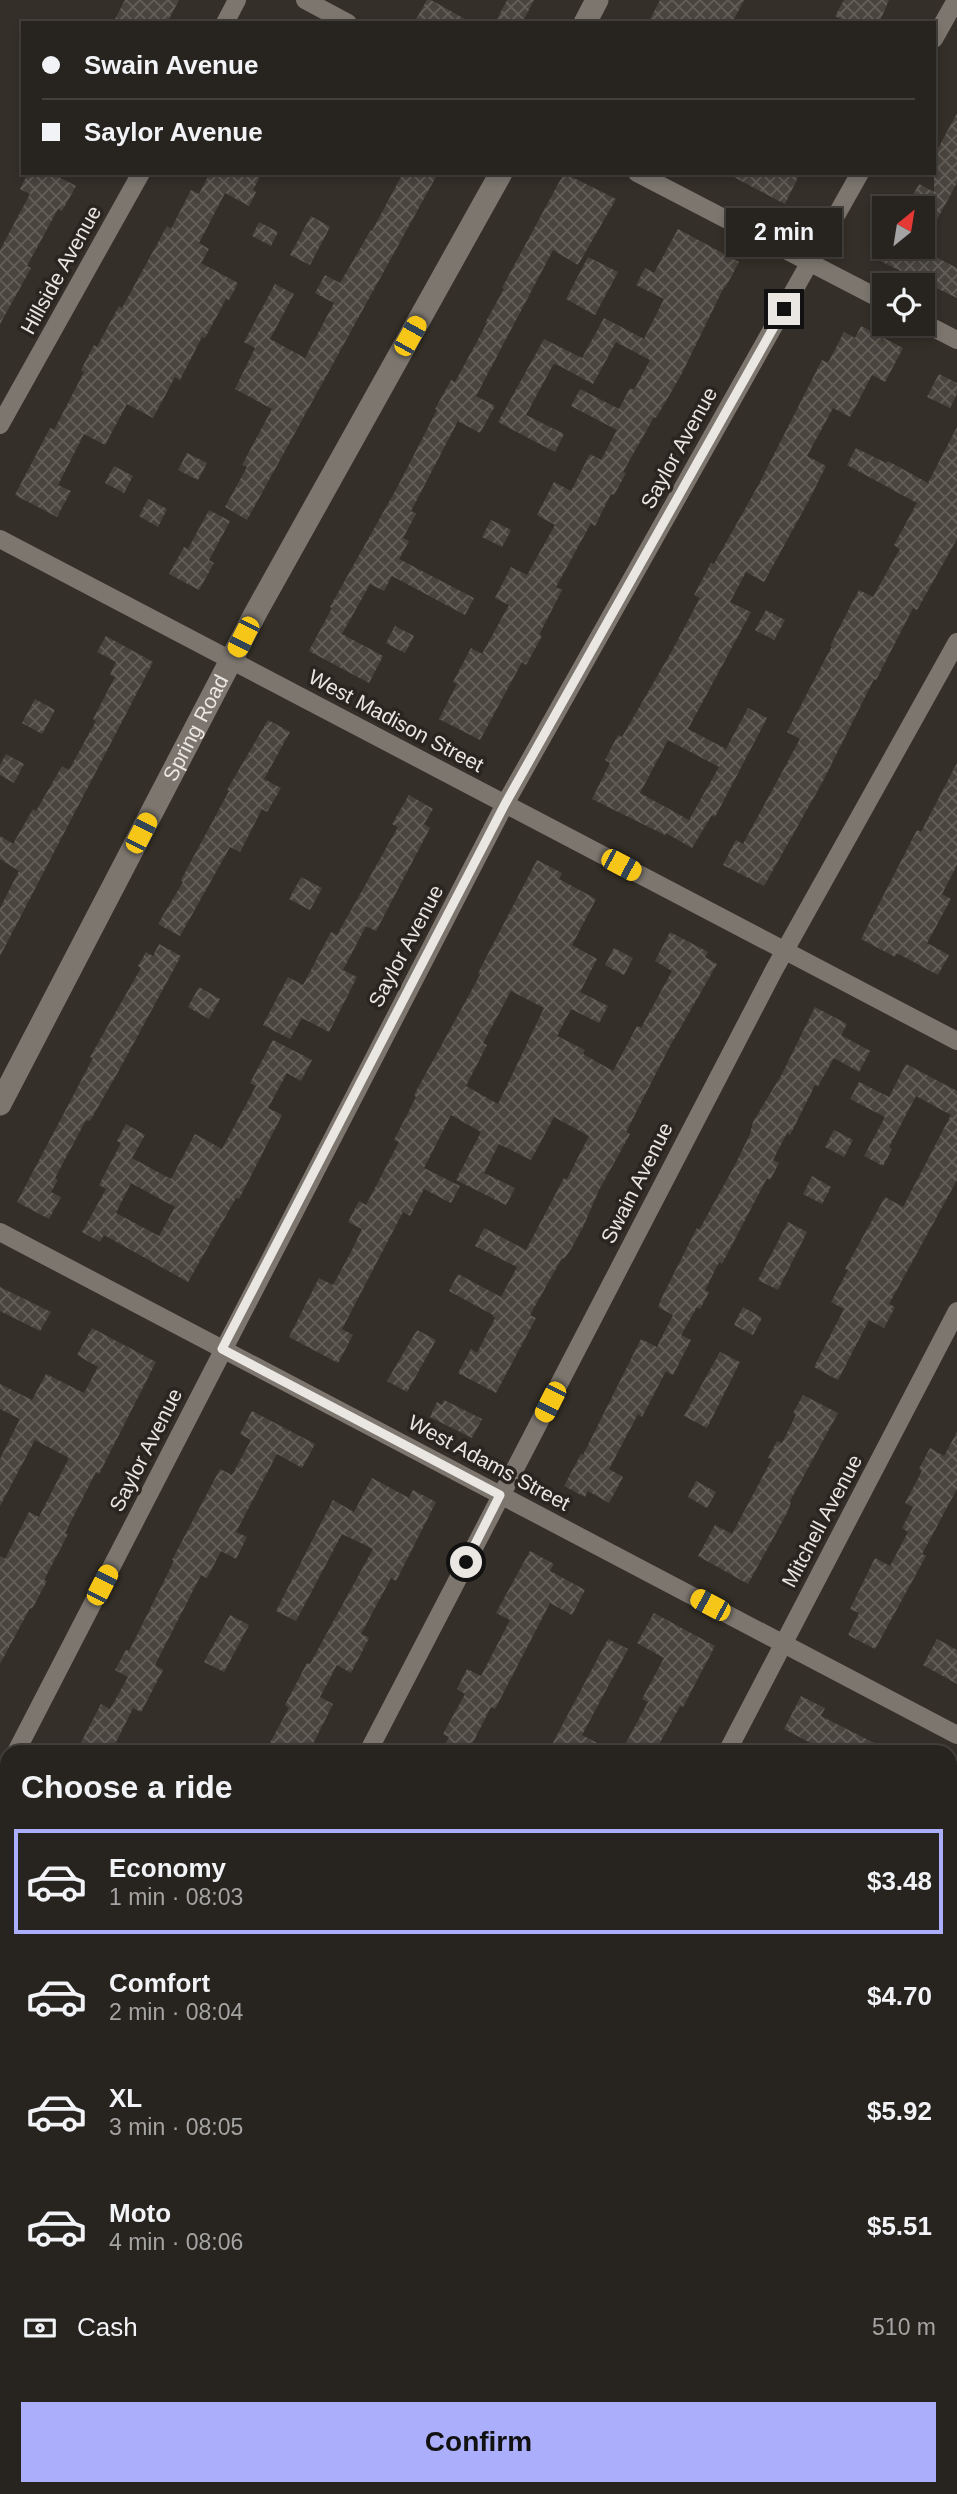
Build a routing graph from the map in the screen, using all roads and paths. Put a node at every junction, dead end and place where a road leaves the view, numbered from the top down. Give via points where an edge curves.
1 (237, 0) edge
2 (304, 0) edge
3 (597, 0) edge
4 (956, 0) edge
5 (226, 21) edge
6 (344, 21) edge
7 (586, 21) edge
8 (936, 35) edge
9 (140, 175) edge
10 (500, 175) edge
11 (641, 175) edge
12 (859, 175) edge
13 (810, 262) junction
14 (872, 295) edge
15 (935, 329) edge
16 (957, 340) edge
17 (0, 425) edge
18 (0, 539) edge
19 (957, 642) edge
20 (231, 661) junction
21 (505, 804) junction
22 (785, 950) junction
23 (957, 1041) edge
24 (0, 1104) edge
25 (0, 1232) edge
26 (957, 1311) edge
27 (222, 1349) junction
28 (500, 1495) junction
29 (783, 1644) junction
30 (957, 1735) edge
31 (20, 1745) edge
32 (372, 1745) edge
33 (731, 1745) edge

1 - 5 street
2 - 6 street
3 - 7 street
4 - 8 street
9 - 17 street, Hillside Avenue
10 - 20 street, Spring Road
11 - 13 street
12 - 13 street, Saylor Avenue
13 - 14 street
13 - 21 street, Saylor Avenue
15 - 16 street
18 - 20 street, West Madison Street
19 - 22 street, Swain Avenue
20 - 21 street, West Madison Street
20 - 24 street, Spring Road
21 - 22 street, West Madison Street
21 - 27 street, Saylor Avenue
22 - 23 street, West Madison Street
22 - 28 street, Swain Avenue
25 - 27 street, West Adams Street
26 - 29 street, Mitchell Avenue
27 - 28 street, West Adams Street
27 - 31 street, Saylor Avenue
28 - 29 street, West Adams Street
28 - 32 street, Swain Avenue
29 - 30 street, West Adams Street
29 - 33 street, Mitchell Avenue

